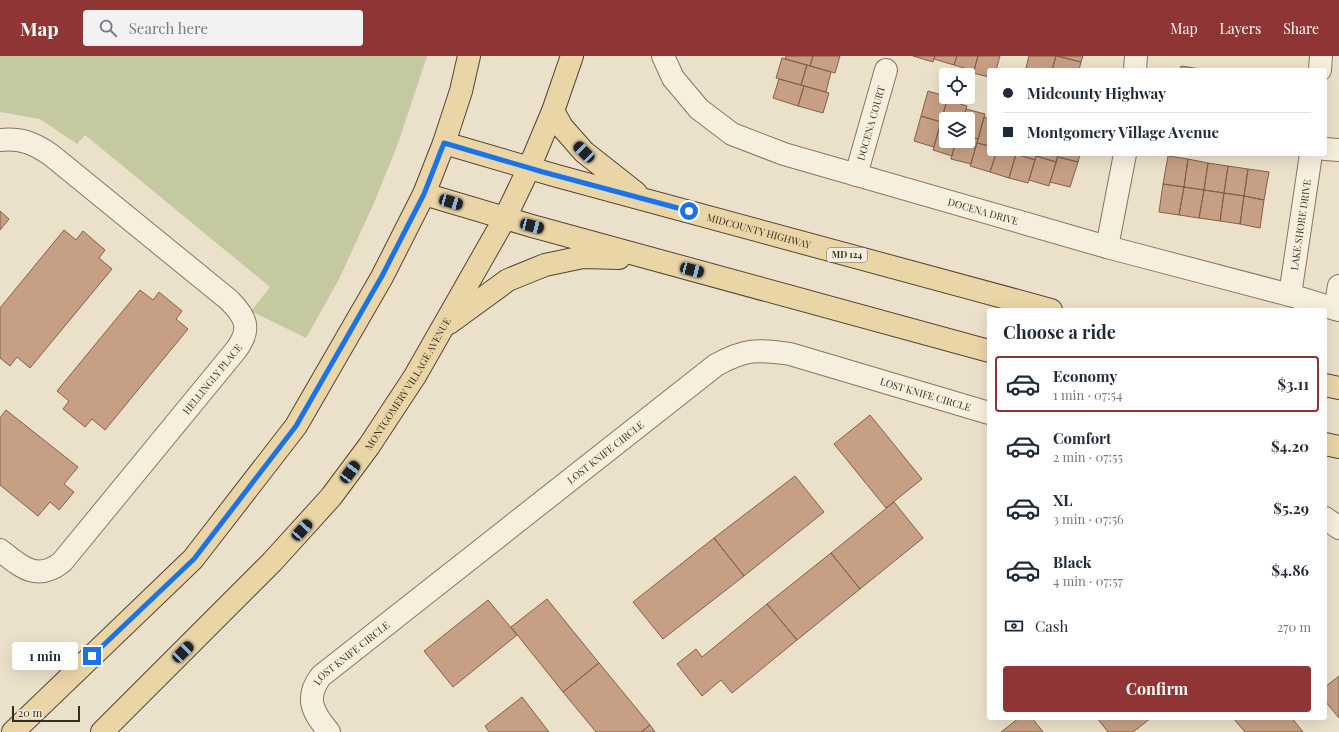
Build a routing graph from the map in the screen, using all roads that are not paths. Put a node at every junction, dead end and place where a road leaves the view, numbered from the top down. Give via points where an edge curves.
1 (469, 56) edge
2 (572, 56) edge
3 (663, 56) edge
4 (1136, 56) edge
5 (1321, 56) edge
6 (1135, 68) edge
7 (1320, 68) edge
8 (886, 70) dead end
9 (553, 111) junction
10 (0, 140) edge
11 (444, 143) junction
12 (1327, 149) edge
13 (1339, 150) edge
14 (1125, 156) edge
15 (1311, 156) edge
16 (529, 168) junction
17 (856, 175) junction
18 (424, 194) junction
19 (644, 199) junction
20 (505, 218) junction
21 (1107, 247) junction
22 (648, 258) junction
23 (1339, 286) edge
24 (1290, 295) junction
25 (1044, 308) edge
26 (1337, 310) edge
27 (444, 327) junction
28 (987, 350) edge
29 (1327, 385) edge
30 (1339, 388) edge
31 (987, 412) edge
32 (1327, 445) edge
33 (1339, 448) edge
34 (1327, 519) edge
35 (1339, 528) edge
36 (0, 550) edge
37 (13, 732) edge
38 (102, 732) edge
39 (329, 732) edge

1 - 11 main road
2 - 9 main road, MONTGOMERY VILLAGE AVENUE
3 - 17 street, DOCENA DRIVE via 673,78 699,109 732,134 784,154
4 - 6 street
5 - 7 street
8 - 17 street, DOCENA COURT
9 - 16 main road, MONTGOMERY VILLAGE AVENUE
9 - 19 main road via 562,127 584,152
10 - 36 street, HELLINGLY PLACE via 13,139 40,146 229,300 239,310 246,326 245,335 236,350 62,562 43,572 31,571 19,566
11 - 16 main road, MIDCOUNTY HIGHWAY / MD 124
11 - 18 main road
12 - 13 street
14 - 21 street
15 - 24 street, LAKE SHORE DRIVE
16 - 19 main road, MIDCOUNTY HIGHWAY / MD 124
16 - 20 main road, MONTGOMERY VILLAGE AVENUE
17 - 21 street, DOCENA DRIVE
18 - 20 main road
18 - 37 main road via 382,276 296,426 194,559
19 - 25 main road, MIDCOUNTY HIGHWAY / MD 124
20 - 22 main road
20 - 27 main road, MONTGOMERY VILLAGE AVENUE
21 - 24 street, DOCENA DRIVE
22 - 27 main road via 583,257 545,265 508,280
22 - 28 main road
23 - 26 street
24 - 26 street, DOCENA DRIVE
27 - 38 main road, MONTGOMERY VILLAGE AVENUE via 369,446 331,498 272,562
29 - 30 main road
31 - 39 street, LOST KNIFE CIRCLE via 790,354 751,351 732,356 716,365 321,676 314,684 312,706
32 - 33 main road
34 - 35 street

